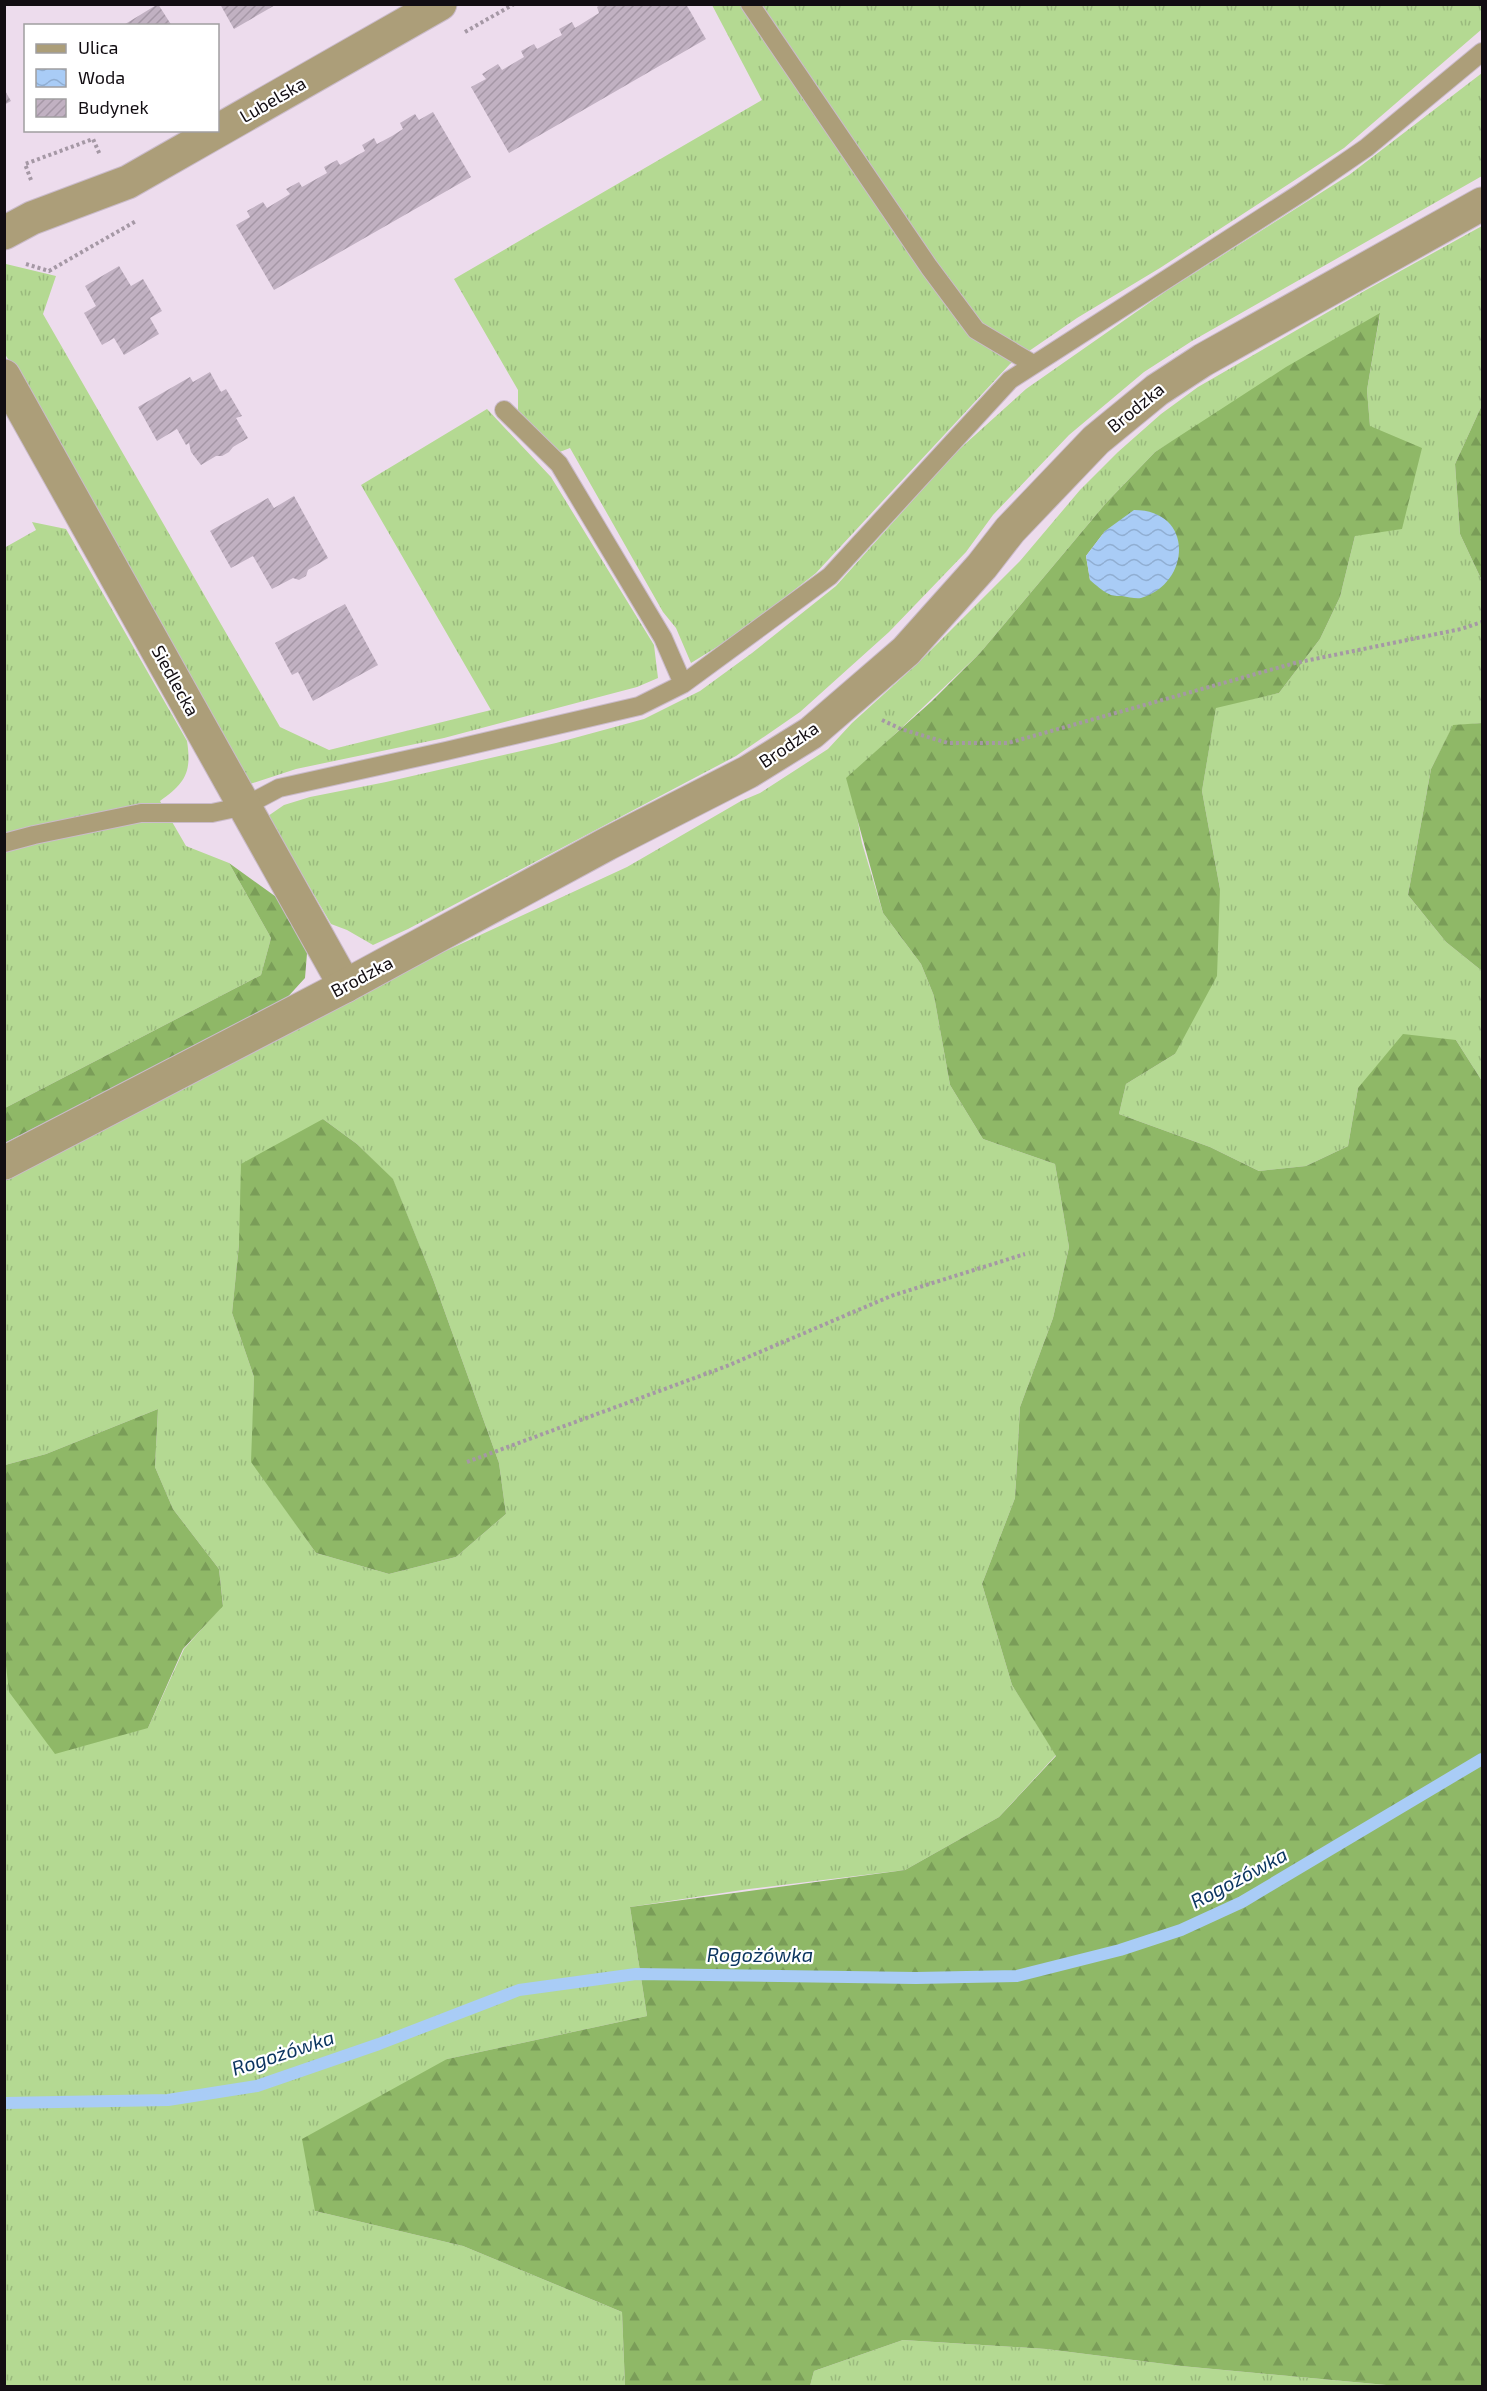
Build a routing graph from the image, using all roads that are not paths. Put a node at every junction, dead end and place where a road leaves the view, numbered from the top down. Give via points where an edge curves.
1 (440, 4) edge
2 (750, 4) edge
3 (1482, 52) edge
4 (219, 130) edge
5 (216, 132) edge
6 (1482, 204) edge
7 (11, 248) edge
8 (1033, 364) junction
9 (4, 376) edge
10 (504, 410) dead end
11 (683, 684) junction
12 (245, 806) junction
13 (4, 843) edge
14 (345, 986) junction
15 (4, 1163) edge

1 - 4 street, Lubelska
2 - 8 lane via 976,330
3 - 8 lane via 1357,154
5 - 7 street, Lubelska via 128,182 32,218
6 - 14 street, Brodzka via 1203,360 1157,390 1096,440 1010,530 906,651 811,733 748,772
8 - 11 lane via 1010,380 830,576
9 - 12 street, Siedlecka
10 - 11 lane via 560,464 663,638
11 - 12 lane via 639,706 279,788
12 - 13 lane via 212,813 141,813
12 - 14 street, Siedlecka
14 - 15 street, Brodzka

